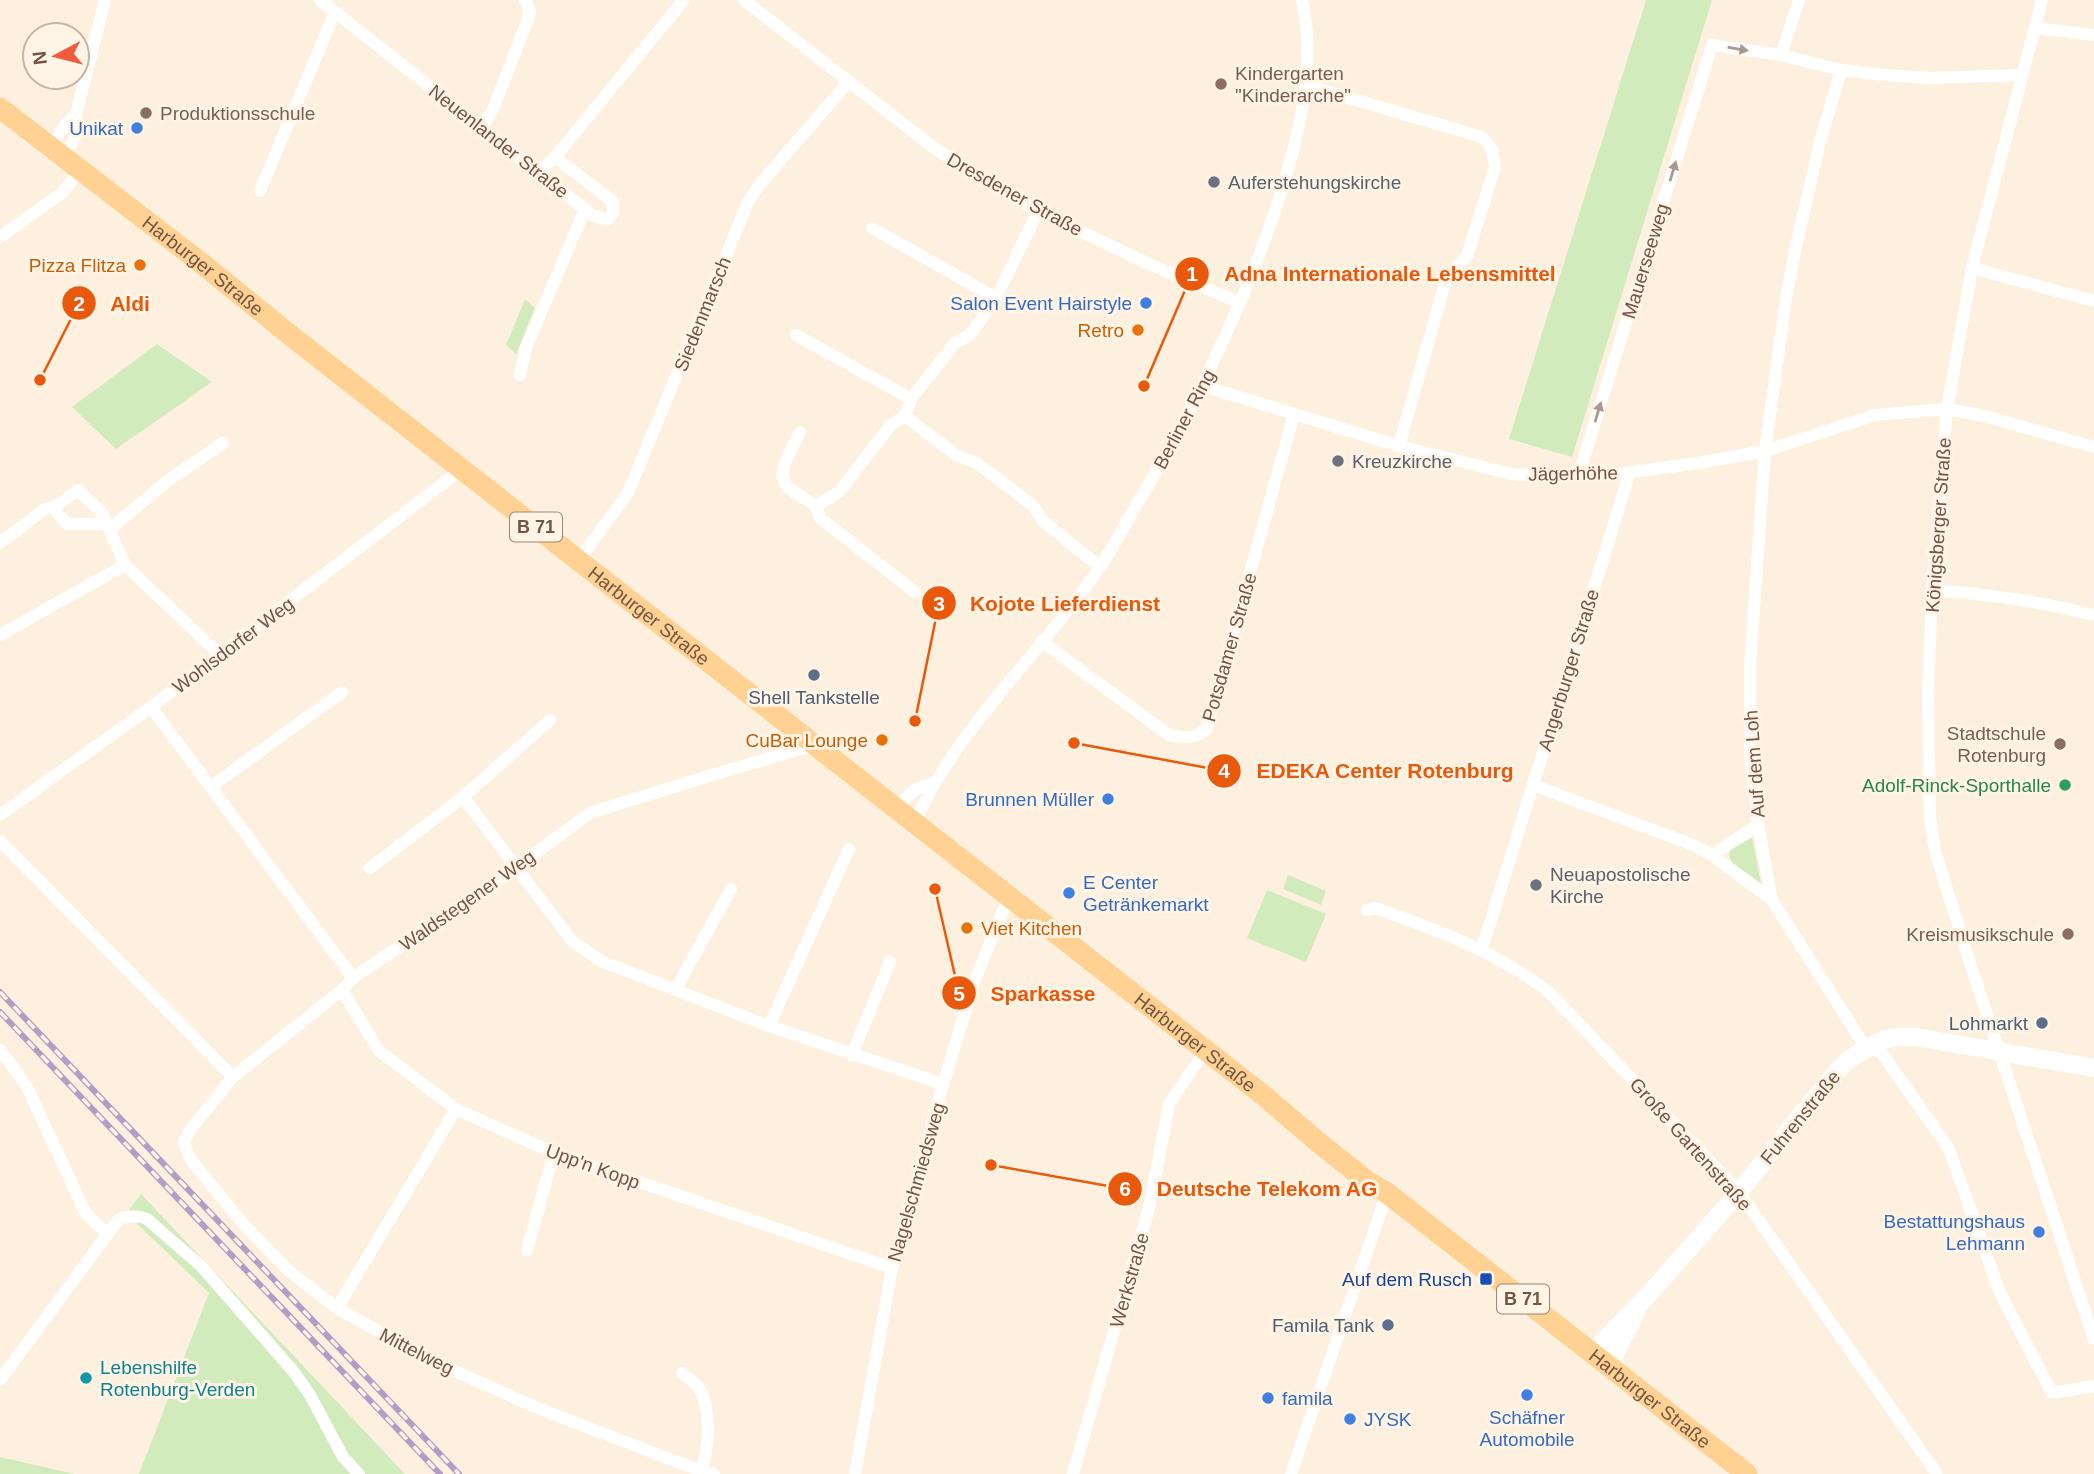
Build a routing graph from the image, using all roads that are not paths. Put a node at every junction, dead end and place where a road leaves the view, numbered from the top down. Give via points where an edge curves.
1 (105, 0) edge
2 (320, 0) edge
3 (526, 0) edge
4 (684, 0) edge
5 (744, 0) edge
6 (1301, 0) edge
7 (1799, 0) edge
8 (2042, 0) edge
9 (335, 12) junction
10 (2035, 28) junction
11 (2094, 35) edge
12 (1781, 55) junction
13 (1840, 70) junction
14 (2022, 75) junction
15 (849, 81) junction
16 (1305, 85) junction
17 (0, 108) edge
18 (481, 127) junction
19 (555, 157) junction
20 (64, 158) junction
21 (539, 173) junction
22 (260, 191) dead end
23 (585, 209) junction
24 (1038, 211) junction
25 (872, 228) dead end
26 (0, 237) edge
27 (1972, 268) junction
28 (996, 298) junction
29 (2094, 301) edge
30 (1240, 303) junction
31 (796, 335) dead end
32 (520, 375) dead end
33 (1203, 386) junction
34 (911, 399) junction
35 (1947, 409) junction
36 (1294, 414) junction
37 (905, 416) junction
38 (800, 432) dead end
39 (223, 443) dead end
40 (1399, 446) junction
41 (2094, 447) edge
42 (1765, 451) junction
43 (462, 469) junction
44 (1630, 472) junction
45 (1578, 477) junction
46 (56, 506) junction
47 (816, 506) junction
48 (108, 526) junction
49 (0, 543) edge
50 (579, 561) junction
51 (125, 565) junction
52 (1100, 567) junction
53 (1932, 590) junction
54 (915, 592) dead end
55 (2094, 615) edge
56 (0, 635) edge
57 (1041, 641) junction
58 (220, 655) junction
59 (342, 692) dead end
60 (151, 707) junction
61 (550, 720) dead end
62 (814, 746) junction
63 (934, 782) junction
64 (1533, 785) junction
65 (212, 786) junction
66 (463, 797) junction
67 (895, 808) junction
68 (0, 815) edge
69 (914, 824) junction
70 (1758, 825) junction
71 (0, 841) edge
72 (849, 849) dead end
73 (1712, 855) junction
74 (370, 868) dead end
75 (515, 868) junction
76 (731, 889) dead end
77 (1011, 899) junction
78 (1772, 900) junction
79 (1367, 910) dead end
80 (1482, 949) junction
81 (890, 962) dead end
82 (353, 978) junction
83 (342, 990) junction
84 (675, 990) junction
85 (769, 1026) junction
86 (1866, 1048) junction
87 (0, 1050) edge
88 (1205, 1051) junction
89 (1998, 1051) junction
90 (852, 1055) junction
91 (2094, 1068) edge
92 (233, 1077) junction
93 (943, 1084) junction
94 (456, 1109) junction
95 (186, 1152) joint
96 (554, 1153) junction
97 (1739, 1192) junction
98 (1387, 1193) junction
99 (107, 1234) junction
100 (527, 1250) dead end
101 (892, 1268) junction
102 (1640, 1304) junction
103 (337, 1308) junction
104 (2094, 1339) edge
105 (1591, 1354) junction
106 (1609, 1366) junction
107 (682, 1373) dead end
108 (0, 1380) edge
109 (2094, 1386) edge
110 (708, 1473) edge
111 (359, 1474) edge
112 (855, 1474) edge
113 (1073, 1474) edge
114 (1291, 1474) edge
115 (1747, 1474) edge
116 (1937, 1474) edge

1 - 20 street via 76,114 79,126
2 - 9 street, Neuenlander Straße
3 - 18 street via 528,19 492,112
4 - 19 street
5 - 15 street, Dresdener Straße
6 - 16 street, Berliner Ring via 1307,36
7 - 12 street
8 - 10 street, Königsberger Straße
9 - 18 street, Neuenlander Straße
9 - 22 street
10 - 11 street
10 - 14 street, Königsberger Straße
12 - 13 street
45 -> 12 street, Mauerseeweg via 1712,45
13 - 14 street via 1928,78
13 - 42 street, Auf dem Loh via 1793,259
14 - 27 street, Königsberger Straße
15 - 24 street, Dresdener Straße via 946,156
15 - 50 street, Siedenmarsch via 748,202 628,493
16 - 30 street, Berliner Ring via 1288,170
16 - 40 street via 1482,137 1492,149 1495,167 1467,256 1447,276
17 - 20 main road, Harburger Straße / B 71
18 - 21 street, Neuenlander Straße
19 - 21 street
19 - 23 street, Neuenlander Straße via 613,202 613,213 607,219
20 - 26 street via 62,193
20 - 43 main road, Harburger Straße / B 71
21 - 23 street, Neuenlander Straße
23 - 32 street via 526,348
24 - 28 street
24 - 30 street, Dresdener Straße
25 - 28 street
27 - 29 street
27 - 35 street, Königsberger Straße
28 - 34 street via 970,335 954,343
30 - 33 street, Berliner Ring
31 - 34 street
33 - 36 street, Jägerhöhe
33 - 52 street, Berliner Ring
34 - 37 street
35 - 41 street, Jägerhöhe
35 - 42 street, Jägerhöhe via 1875,415
35 - 53 street, Königsberger Straße
36 - 40 street, Jägerhöhe
36 - 57 street, Potsdamer Straße via 1207,728 1200,735 1169,735
37 - 47 street via 890,426 839,492
37 - 52 street via 1018,494 1043,521
38 - 47 street via 782,476 787,487
39 - 48 street
40 - 45 street, Jägerhöhe via 1511,474
42 - 44 street, Jägerhöhe
42 - 70 street, Auf dem Loh via 1750,666 1750,752
43 - 50 main road, Harburger Straße / B 71
43 - 58 street, Wohlsdorfer Weg
44 - 45 street, Jägerhöhe
44 - 64 street, Angerburger Straße
46 - 48 street via 66,524
46 - 48 street via 78,490 102,513
46 - 49 street via 45,509
47 - 54 street via 820,518
48 - 51 street
50 - 62 main road, Harburger Straße / B 71
51 - 56 street
51 - 58 street
52 - 57 street, Berliner Ring
53 - 55 street via 1996,594
53 - 89 street, Königsberger Straße via 1930,817 1935,851
57 - 63 street, Berliner Ring
58 - 60 street, Wohlsdorfer Weg
59 - 65 street
60 - 65 street
60 - 68 street, Wohlsdorfer Weg
61 - 66 street
62 - 67 main road, Harburger Straße / B 71
62 - 75 street, Waldstegener Weg via 590,813
63 - 67 street, Berliner Ring via 915,790
63 - 69 street, Berliner Ring
64 - 73 street
64 - 80 street, Angerburger Straße
65 - 82 street
66 - 74 street
66 - 75 street
67 - 69 main road, Harburger Straße / B 71
69 - 77 main road, Harburger Straße / B 71
70 - 73 street
70 - 78 street, Auf dem Loh
71 - 92 street
72 - 85 street
73 - 78 street
75 - 82 street, Waldstegener Weg
75 - 84 street via 572,941 601,961
76 - 84 street
77 - 88 main road, Harburger Straße / B 71
77 - 93 street, Nagelschmiedsweg via 975,980
78 - 86 street, Auf dem Loh
79 - 80 street, Große Gartenstraße via 1375,908
80 - 97 street, Große Gartenstraße via 1548,991
81 - 90 street
82 - 83 street, Waldstegener Weg
83 - 92 street, Waldstegener Weg
83 - 94 street, Upp'n Kopp via 379,1051
84 - 85 street
85 - 90 street
86 - 89 street, Fuhrenstraße via 1895,1037 1916,1037
86 - 97 street, Fuhrenstraße via 1837,1071
86 - 109 street via 1881,1052 1949,1149 2000,1293 2052,1393
87 - 99 street via 26,1085 86,1214
88 - 98 main road, Harburger Straße / B 71
88 - 113 street, Werkstraße via 1169,1104 1149,1208
89 - 91 street, Fuhrenstraße
89 - 104 street, Königsberger Straße
90 - 93 street
92 - 95 street, Waldstegener Weg via 186,1136
93 - 101 street, Nagelschmiedsweg
94 - 96 street, Upp'n Kopp
94 - 103 street
95 - 103 street, Mittelweg via 245,1226 290,1272
96 - 100 street
96 - 101 street, Upp'n Kopp
97 - 102 street, Fuhrenstraße
97 - 116 street, Große Gartenstraße
98 - 105 main road, Harburger Straße / B 71
98 - 114 street
99 - 108 street
99 - 111 street via 118,1220 139,1216 201,1266 294,1373 343,1457
101 - 112 street, Nagelschmiedsweg
102 - 105 street, Fuhrenstraße
102 - 106 street, Fuhrenstraße
103 - 110 street, Mittelweg via 428,1359 535,1407
105 - 106 main road, Harburger Straße / B 71
106 - 115 main road, Harburger Straße / B 71
107 - 110 street, Mittelweg via 699,1387 706,1410

